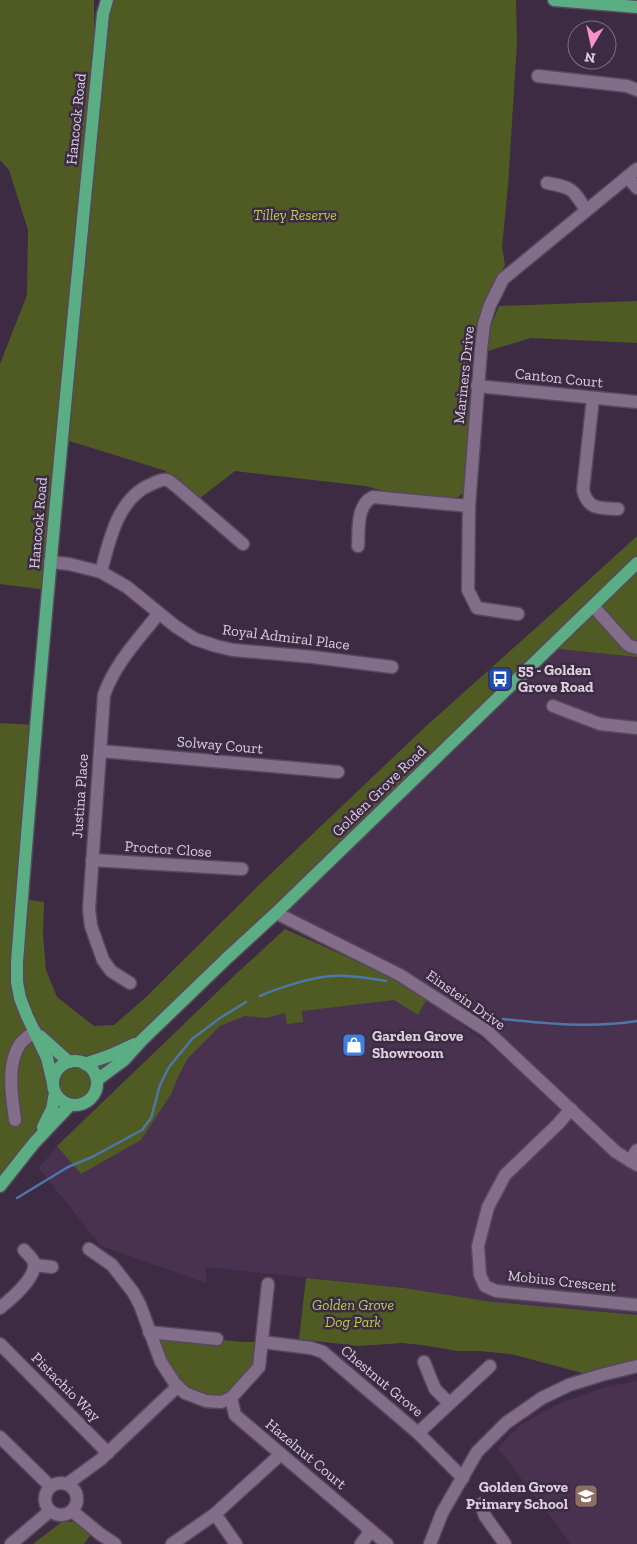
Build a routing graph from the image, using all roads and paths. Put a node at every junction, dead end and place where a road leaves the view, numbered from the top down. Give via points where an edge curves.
1 (101, 0) edge
2 (107, 0) edge
3 (554, 0) edge
4 (610, 2) edge
5 (637, 7) edge
6 (103, 14) junction
7 (538, 76) dead end
8 (637, 90) edge
9 (632, 173) edge
10 (547, 184) dead end
11 (637, 188) edge
12 (586, 210) junction
13 (477, 386) junction
14 (594, 398) junction
15 (637, 402) edge
16 (469, 506) junction
17 (618, 509) dead end
18 (243, 544) dead end
19 (358, 546) dead end
20 (50, 562) junction
21 (637, 563) edge
22 (101, 572) junction
23 (593, 606) junction
24 (159, 614) junction
25 (518, 614) dead end
26 (637, 648) edge
27 (392, 667) dead end
28 (554, 706) dead end
29 (637, 728) edge
30 (100, 751) junction
31 (338, 772) dead end
32 (92, 860) junction
33 (242, 869) dead end
34 (276, 913) junction
35 (130, 983) dead end
36 (35, 1031) junction
37 (142, 1040) junction
38 (69, 1062) junction
39 (85, 1064) junction
40 (97, 1080) junction
41 (54, 1088) junction
42 (70, 1104) junction
43 (571, 1110) junction
44 (15, 1120) dead end
45 (34, 1143) junction
46 (635, 1159) edge
47 (0, 1186) edge
48 (89, 1248) dead end
49 (24, 1250) dead end
50 (34, 1265) junction
51 (52, 1267) dead end
52 (268, 1284) dead end
53 (637, 1305) edge
54 (0, 1308) edge
55 (149, 1332) junction
56 (217, 1339) dead end
57 (262, 1342) junction
58 (0, 1344) edge
59 (424, 1362) dead end
60 (490, 1366) dead end
61 (637, 1366) edge
62 (637, 1374) edge
63 (178, 1386) junction
64 (231, 1398) junction
65 (449, 1403) junction
66 (418, 1433) junction
67 (0, 1436) edge
68 (281, 1454) junction
69 (104, 1457) junction
70 (470, 1466) junction
71 (463, 1478) junction
72 (50, 1486) junction
73 (71, 1488) junction
74 (481, 1504) dead end
75 (72, 1510) junction
76 (50, 1511) junction
77 (215, 1514) junction
78 (369, 1529) junction
79 (11, 1544) edge
80 (115, 1544) edge
81 (172, 1544) edge
82 (236, 1544) edge
83 (361, 1544) edge
84 (387, 1544) edge
85 (430, 1544) edge
86 (505, 1544) edge

1 - 6 main road, Hancock Road
2 - 6 main road, Hancock Road
3 - 4 main road
4 - 5 main road
6 - 20 main road, Hancock Road
7 - 8 street via 627,86
9 - 11 street
9 - 12 street, Mariners Drive
10 - 12 street via 574,191
12 - 13 street, Mariners Drive via 504,279 484,324
13 - 14 street, Canton Court
13 - 16 street, Mariners Drive
14 - 15 street, Canton Court
14 - 17 street via 583,490 585,499 592,506
16 - 19 street via 373,497 363,505
16 - 25 street, Mariners Drive via 468,590 477,608
18 - 22 street via 177,487 167,480 160,481 141,489 124,507 108,543
20 - 22 street, Royal Admiral Place
20 - 36 main road, Hancock Road via 17,962 20,998
21 - 23 main road, Golden Grove Road
22 - 24 street, Royal Admiral Place via 127,587
23 - 26 street via 627,644
23 - 34 main road, Golden Grove Road
24 - 27 street, Royal Admiral Place via 195,639 233,650
24 - 30 street, Justina Place via 109,682 104,695
28 - 29 street via 600,724
30 - 31 street, Solway Court
30 - 32 street, Justina Place
32 - 33 street, Proctor Close
32 - 35 street, Justina Place via 90,926 103,960 111,971
34 - 37 main road, Golden Grove Road
34 - 43 street, Einstein Drive via 400,975 487,1031
36 - 38 main road, Hancock Road
36 - 41 main road, Hancock Road via 47,1058
36 - 44 street via 21,1043 14,1057 12,1097
37 - 39 main road, Golden Grove Road
37 - 40 main road, Golden Grove Road via 124,1060
38 - 39 main road
38 - 41 main road via 54,1076
39 - 40 main road
40 - 42 main road via 90,1100 84,1104
41 - 42 main road via 64,1102
41 - 45 main road via 52,1109
42 - 45 main road
43 - 46 street, Einstein Drive via 616,1152
43 - 53 street, Mobius Crescent via 505,1175 496,1191 488,1206 478,1246 480,1275 485,1286 496,1291
45 - 47 main road
48 - 55 street via 112,1265 133,1292
49 - 50 street
50 - 51 street
50 - 54 street via 19,1291
52 - 57 street
55 - 56 street
55 - 63 street via 161,1362
57 - 64 street via 259,1367
57 - 66 street, Chestnut Grove via 323,1352
58 - 69 street, Pistachio Way
59 - 65 street via 435,1389
60 - 65 street
61 - 70 street via 569,1385 542,1398 496,1433 477,1452
62 - 70 street via 592,1385 551,1402 507,1431
63 - 64 street via 184,1393 206,1401 221,1402
63 - 69 street
64 - 68 street, Hazelnut Court via 234,1415
65 - 66 street
66 - 71 street, Chestnut Grove
67 - 72 street
68 - 77 street
68 - 78 street, Hazelnut Court
69 - 73 street
70 - 71 street
71 - 85 street via 442,1513
72 - 73 street via 63,1482
72 - 76 street via 44,1496
73 - 75 street via 77,1501
74 - 86 street via 485,1516
75 - 76 street via 58,1515
75 - 80 street
76 - 79 street
77 - 81 street
77 - 82 street
78 - 83 street
78 - 84 street, Hazelnut Court

